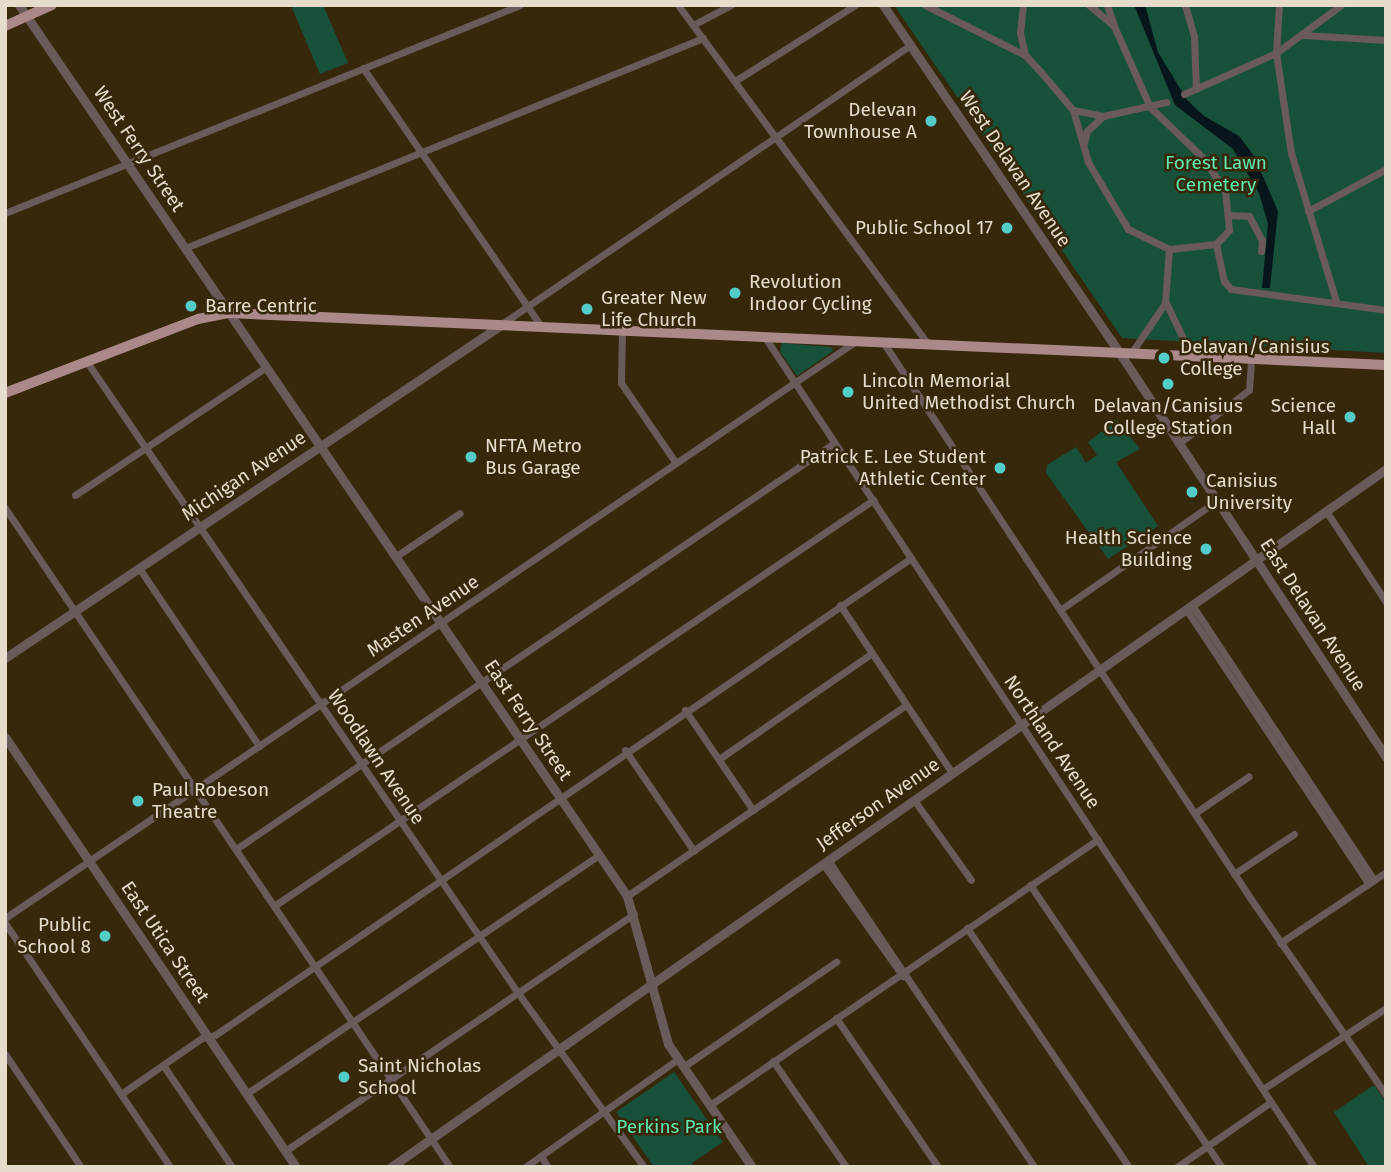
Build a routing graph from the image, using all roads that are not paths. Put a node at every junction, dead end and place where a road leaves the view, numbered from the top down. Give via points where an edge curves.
1 (19, 5) edge
2 (52, 5) edge
3 (520, 5) edge
4 (678, 5) edge
5 (731, 5) edge
6 (855, 5) edge
7 (883, 5) edge
8 (925, 5) edge
9 (1023, 5) edge
10 (1089, 5) edge
11 (1107, 5) edge
12 (1185, 5) edge
13 (1279, 5) edge
14 (1341, 5) edge
15 (27, 17) junction
16 (693, 25) junction
17 (5, 26) edge
18 (1114, 26) junction
19 (1304, 35) junction
20 (703, 37) junction
21 (1386, 40) edge
22 (910, 45) junction
23 (1276, 53) junction
24 (1025, 55) junction
25 (363, 68) junction
26 (735, 81) junction
27 (1196, 89) junction
28 (1184, 94) dead end
29 (1166, 102) dead end
30 (1150, 107) junction
31 (1073, 110) junction
32 (1102, 116) junction
33 (777, 137) junction
34 (1083, 146) junction
35 (421, 152) junction
36 (128, 164) junction
37 (1386, 169) edge
38 (1308, 211) junction
39 (5, 214) edge
40 (1230, 215) junction
41 (1216, 244) junction
42 (184, 247) junction
43 (1169, 249) junction
44 (1261, 251) dead end
45 (1336, 301) junction
46 (1166, 303) junction
47 (529, 307) junction
48 (1386, 310) edge
49 (229, 313) junction
50 (503, 323) junction
51 (541, 326) junction
52 (622, 329) junction
53 (764, 335) junction
54 (858, 340) junction
55 (883, 341) junction
56 (927, 343) junction
57 (1119, 352) junction
58 (1132, 352) junction
59 (1191, 355) junction
60 (1251, 359) junction
61 (87, 362) junction
62 (1386, 365) edge
63 (266, 367) junction
64 (795, 382) junction
65 (5, 393) edge
66 (835, 443) junction
67 (1178, 444) junction
68 (320, 446) junction
69 (145, 447) junction
70 (676, 463) junction
71 (1386, 469) edge
72 (75, 495) dead end
73 (873, 500) junction
74 (1216, 500) junction
75 (5, 508) edge
76 (1326, 511) junction
77 (460, 513) dead end
78 (200, 527) junction
79 (395, 557) junction
80 (911, 558) junction
81 (1256, 560) junction
82 (138, 568) junction
83 (1386, 602) edge
84 (840, 606) junction
85 (1189, 607) junction
86 (1060, 610) junction
87 (75, 611) junction
88 (440, 623) junction
89 (872, 653) junction
90 (5, 657) edge
91 (1100, 670) junction
92 (481, 683) junction
93 (320, 704) junction
94 (906, 705) junction
95 (685, 710) junction
96 (1021, 725) junction
97 (5, 737) edge
98 (520, 740) junction
99 (259, 746) junction
100 (625, 750) junction
101 (1386, 757) edge
102 (719, 759) junction
103 (361, 764) junction
104 (952, 773) junction
105 (1249, 776) dead end
106 (195, 789) junction
107 (559, 796) junction
108 (914, 800) junction
109 (754, 810) junction
110 (1195, 813) junction
111 (400, 821) junction
112 (1294, 834) dead end
113 (1098, 839) junction
114 (236, 849) junction
115 (694, 851) junction
116 (599, 855) junction
117 (89, 861) junction
118 (826, 862) junction
119 (1386, 872) edge
120 (1234, 874) junction
121 (439, 878) junction
122 (971, 880) dead end
123 (1371, 882) junction
124 (1030, 885) junction
125 (627, 896) junction
126 (274, 906) junction
127 (634, 914) junction
128 (5, 920) edge
129 (967, 928) junction
130 (479, 936) junction
131 (1280, 943) junction
132 (836, 962) dead end
133 (314, 965) junction
134 (902, 974) junction
135 (651, 984) junction
136 (518, 993) junction
137 (1386, 1009) edge
138 (836, 1018) junction
139 (352, 1022) junction
140 (1346, 1035) junction
141 (207, 1037) junction
142 (558, 1050) junction
143 (5, 1054) edge
144 (774, 1061) junction
145 (681, 1063) junction
146 (163, 1065) junction
147 (391, 1079) junction
148 (1263, 1089) junction
149 (121, 1094) junction
150 (246, 1094) junction
151 (1386, 1095) edge
152 (1271, 1101) junction
153 (710, 1105) junction
154 (606, 1111) junction
155 (432, 1139) junction
156 (1208, 1146) junction
157 (285, 1151) junction
158 (541, 1156) junction
159 (81, 1167) edge
160 (170, 1167) edge
161 (232, 1167) edge
162 (296, 1167) edge
163 (391, 1167) edge
164 (450, 1167) edge
165 (525, 1167) edge
166 (548, 1167) edge
167 (644, 1167) edge
168 (752, 1167) edge
169 (846, 1167) edge
170 (938, 1167) edge
171 (1034, 1167) edge
172 (1129, 1167) edge
173 (1177, 1167) edge
174 (1222, 1167) edge
175 (1314, 1167) edge

1 - 15 street, West Ferry Street
2 - 15 main road
3 - 25 street
4 - 16 street
5 - 16 street
6 - 26 street
7 - 22 street, West Delavan Avenue
8 - 24 street
9 - 24 street via 1020,33
10 - 18 street
11 - 18 street
12 - 27 street via 1194,37
13 - 23 street
14 - 19 street
15 - 17 main road
15 - 36 street, West Ferry Street
16 - 20 street
18 - 30 street
19 - 21 street
19 - 23 street
20 - 26 street
20 - 35 street
22 - 33 street
22 - 57 street, West Delavan Avenue
23 - 27 street
23 - 38 street via 1291,153
24 - 31 street
25 - 35 street
25 - 36 street
26 - 33 street
27 - 28 street
29 - 30 street
30 - 32 street
30 - 40 street via 1214,172 1225,190
31 - 32 street
31 - 34 street
32 - 34 street via 1087,131
33 - 47 street
33 - 56 street
34 - 43 street via 1123,222
35 - 42 street
35 - 47 street
36 - 39 street
36 - 42 street, West Ferry Street
37 - 38 street
38 - 45 street
40 - 41 street via 1229,230
40 - 44 street via 1250,216 1262,240
41 - 43 street
41 - 45 street via 1224,281 1231,289
42 - 49 street, West Ferry Street
43 - 46 street
45 - 48 street
46 - 58 street
46 - 59 street via 1169,318
47 - 50 street
47 - 51 street
49 - 50 main road
49 - 61 main road via 198,319
49 - 63 street, East Ferry Street
50 - 51 main road
50 - 68 street, Michigan Avenue
51 - 52 main road
52 - 53 main road
52 - 70 street via 621,383
53 - 54 main road
53 - 64 street, Northland Avenue
54 - 55 main road
54 - 64 street, Masten Avenue
55 - 56 main road
55 - 86 street
56 - 57 main road
57 - 58 main road
57 - 67 street, East Delavan Avenue
58 - 59 main road
59 - 60 main road
60 - 62 main road
60 - 67 street via 1249,390
61 - 65 main road
61 - 69 street, Woodlawn Avenue
63 - 68 street, East Ferry Street
63 - 69 street
64 - 66 street, Northland Avenue
64 - 70 street, Masten Avenue
66 - 73 street, Northland Avenue
66 - 92 street
67 - 74 street, East Delavan Avenue
68 - 78 street, Michigan Avenue
68 - 79 street, East Ferry Street
69 - 72 street
69 - 78 street, Woodlawn Avenue
70 - 88 street, Masten Avenue
71 - 76 street, Jefferson Avenue
73 - 80 street, Northland Avenue
73 - 98 street
74 - 81 street, East Delavan Avenue
74 - 86 street
75 - 87 street
76 - 81 street, Jefferson Avenue
76 - 83 street
77 - 79 street
78 - 82 street, Michigan Avenue
78 - 93 street, Woodlawn Avenue
79 - 88 street, East Ferry Street
80 - 84 street
80 - 96 street, Northland Avenue
81 - 85 street, Jefferson Avenue
81 - 101 street, East Delavan Avenue
82 - 87 street, Michigan Avenue
82 - 99 street
84 - 89 street
84 - 95 street
85 - 91 street, Jefferson Avenue
85 - 123 street
86 - 91 street
87 - 90 street, Michigan Avenue
87 - 106 street
88 - 92 street, East Ferry Street
88 - 93 street, Masten Avenue
89 - 94 street
89 - 102 street
91 - 96 street, Jefferson Avenue
91 - 110 street
92 - 98 street, East Ferry Street
92 - 103 street
93 - 99 street, Masten Avenue
93 - 103 street, Woodlawn Avenue
94 - 104 street
94 - 109 street
95 - 100 street
95 - 102 street
96 - 104 street, Jefferson Avenue
96 - 113 street, Northland Avenue
97 - 117 street, East Utica Street
98 - 107 street, East Ferry Street
98 - 111 street
99 - 106 street, Masten Avenue
100 - 107 street
100 - 115 street
102 - 109 street
103 - 111 street, Woodlawn Avenue
103 - 114 street
104 - 108 street, Jefferson Avenue
105 - 110 street
106 - 114 street
106 - 117 street, Masten Avenue
107 - 116 street, East Ferry Street
107 - 121 street
108 - 118 street, Jefferson Avenue
108 - 122 street
109 - 115 street
110 - 120 street
111 - 121 street, Woodlawn Avenue
111 - 126 street
112 - 120 street
113 - 124 street
113 - 148 street, Northland Avenue
114 - 126 street
115 - 125 street
116 - 125 street, East Ferry Street
116 - 130 street
117 - 128 street, Masten Avenue
117 - 141 street, East Utica Street
118 - 134 street
118 - 135 street, Jefferson Avenue
119 - 123 street
120 - 131 street
121 - 130 street, Woodlawn Avenue
121 - 133 street
123 - 131 street
124 - 129 street
124 - 156 street
125 - 127 street, East Ferry Street
126 - 133 street
127 - 135 street, East Ferry Street
127 - 136 street
128 - 149 street
129 - 134 street
129 - 172 street
130 - 136 street, Woodlawn Avenue
130 - 139 street
131 - 140 street
132 - 145 street
133 - 139 street
133 - 141 street
134 - 138 street
134 - 171 street
135 - 142 street, Jefferson Avenue
135 - 145 street, East Ferry Street via 664,1035
136 - 142 street, Woodlawn Avenue
136 - 147 street
137 - 140 street
138 - 144 street
138 - 170 street
139 - 147 street
139 - 150 street
140 - 148 street
140 - 151 street
141 - 146 street
141 - 150 street, East Utica Street
142 - 154 street, Woodlawn Avenue
142 - 155 street, Jefferson Avenue
143 - 159 street
144 - 153 street
144 - 169 street
145 - 153 street, East Ferry Street
145 - 154 street
146 - 149 street
146 - 161 street
147 - 155 street
147 - 157 street
148 - 152 street, Northland Avenue
149 - 160 street
150 - 157 street, East Utica Street
152 - 156 street
152 - 175 street, Northland Avenue
153 - 168 street, East Ferry Street
154 - 158 street
154 - 167 street, Woodlawn Avenue
155 - 163 street, Jefferson Avenue
155 - 164 street
156 - 173 street
156 - 174 street
157 - 162 street, East Utica Street
158 - 165 street
158 - 166 street

